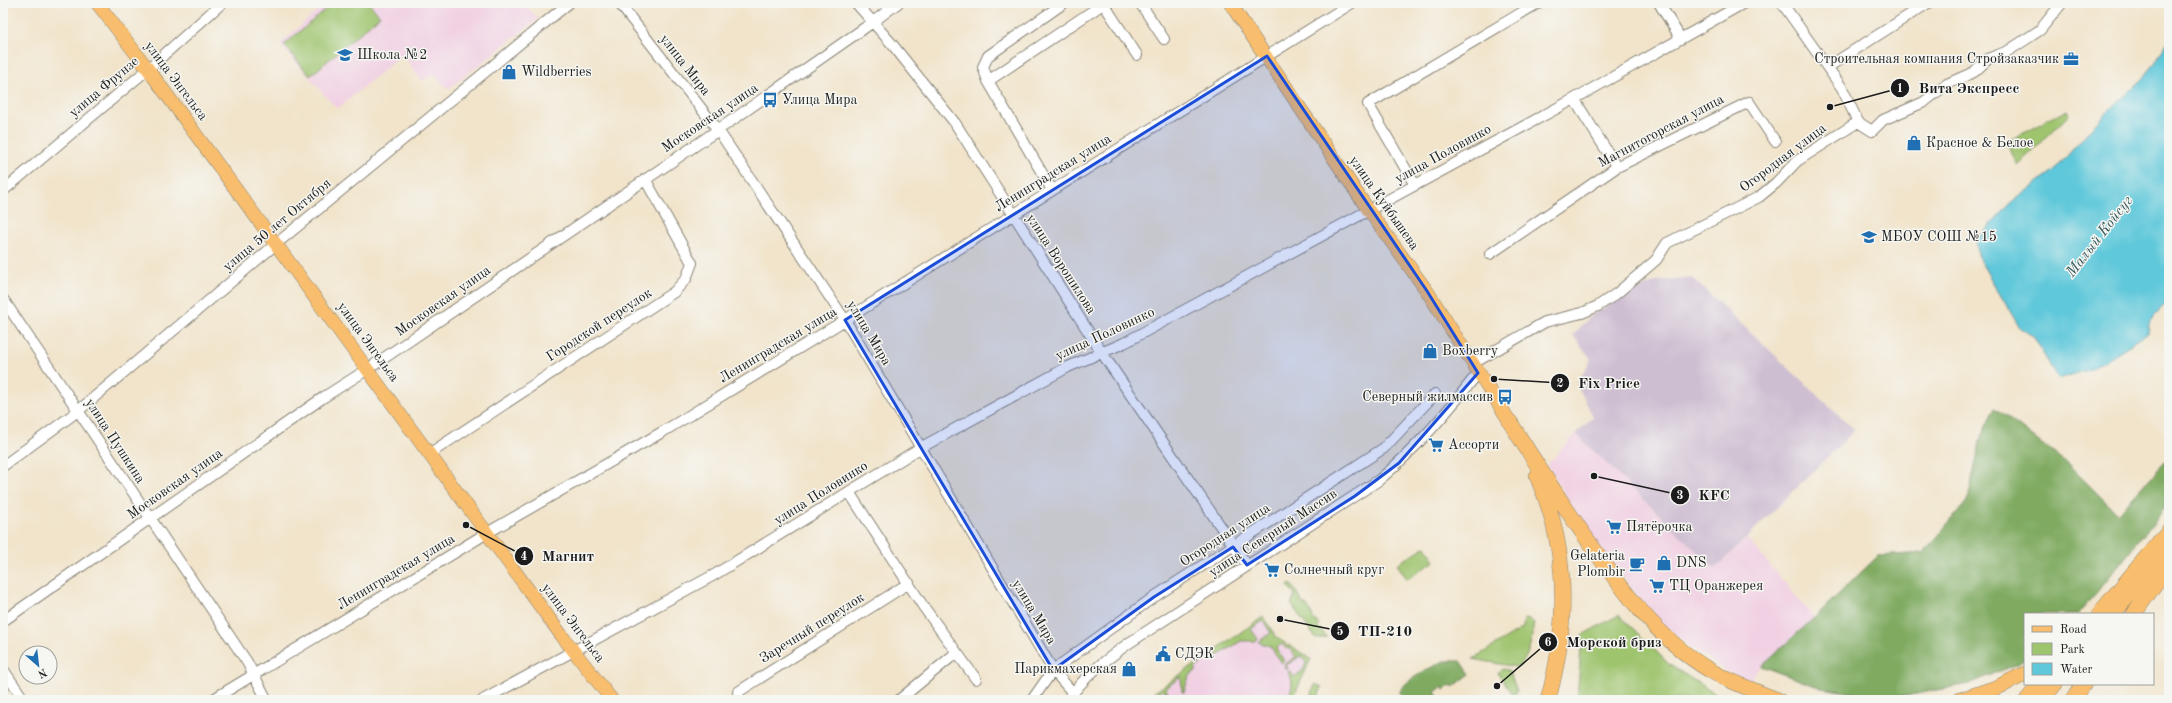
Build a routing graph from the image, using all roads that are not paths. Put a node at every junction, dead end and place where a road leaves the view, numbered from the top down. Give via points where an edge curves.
1 (97, 3) edge
2 (222, 3) edge
3 (568, 3) edge
4 (619, 3) edge
5 (856, 3) edge
6 (898, 3) edge
7 (1064, 3) edge
8 (1103, 3) edge
9 (1140, 3) edge
10 (1230, 3) edge
11 (1352, 3) edge
12 (1538, 3) edge
13 (1659, 3) edge
14 (1744, 3) edge
15 (1782, 3) edge
16 (1928, 3) edge
17 (2062, 3) edge
18 (873, 22) junction
19 (1681, 39) junction
20 (1164, 40) dead end
21 (1137, 55) dead end
22 (1267, 56) junction
23 (1828, 67) junction
24 (148, 69) junction
25 (988, 81) junction
26 (1574, 99) junction
27 (1858, 122) junction
28 (718, 130) junction
29 (1775, 141) dead end
30 (1617, 167) junction
31 (645, 179) junction
32 (1416, 185) junction
33 (1052, 190) junction
34 (3, 191) edge
35 (1369, 211) junction
36 (1012, 215) junction
37 (276, 244) junction
38 (1490, 254) dead end
39 (3, 299) edge
40 (845, 320) junction
41 (1102, 353) junction
42 (1475, 368) junction
43 (368, 369) junction
44 (1436, 394) dead end
45 (78, 410) junction
46 (1510, 422) junction
47 (920, 448) junction
48 (429, 454) junction
49 (3, 466) edge
50 (849, 492) junction
51 (150, 519) junction
52 (2169, 530) edge
53 (487, 533) junction
54 (2164, 545) edge
55 (1233, 547) junction
56 (2169, 564) edge
57 (1247, 566) junction
58 (909, 583) junction
59 (2098, 613) edge
60 (2114, 613) edge
61 (2135, 613) edge
62 (3, 621) edge
63 (574, 651) junction
64 (956, 653) junction
65 (3, 669) edge
66 (1052, 670) junction
67 (2024, 674) edge
68 (253, 675) junction
69 (976, 679) dead end
70 (2039, 685) edge
71 (2054, 685) edge
72 (2083, 685) edge
73 (1071, 696) edge
74 (24, 700) edge
75 (212, 700) edge
76 (267, 700) edge
77 (483, 700) edge
78 (612, 700) edge
79 (739, 700) edge
80 (899, 700) edge
81 (1032, 700) edge
82 (1548, 700) edge
83 (1778, 700) edge
84 (1960, 700) edge
85 (2027, 700) edge
86 (2042, 700) edge
87 (2073, 700) edge

1 - 24 main road, улица Энгельса
2 - 24 street, улица Фрунзе
3 - 37 street, улица 50 лет Октября
4 - 28 street, улица Мира
5 - 18 street, улица Ворошилова
6 - 18 street, Московская улица
7 - 25 street via 988,56 983,67
8 - 21 street
8 - 25 street
9 - 20 street
10 - 22 main road, улица Куйбышева
11 - 22 street, Ленинградская улица
12 - 32 street via 1368,104
13 - 19 street
14 - 19 street, улица Половинко
15 - 23 street
16 - 23 street
17 - 27 street via 2040,30 2008,51 1988,59 1974,72 1947,84 1924,102 1883,120 1872,131
18 - 28 street, Московская улица
18 - 36 street, улица Ворошилова via 955,123
19 - 26 street, улица Половинко
22 - 33 street, Ленинградская улица
22 - 35 main road, улица Куйбышева
23 - 27 street via 1842,88
24 - 34 street, улица Фрунзе
24 - 37 main road, улица Энгельса
25 - 33 street
26 - 30 street
26 - 32 street, улица Половинко
27 - 42 street, Огородная улица via 1796,161 1759,197 1667,243 1656,260 1598,306 1582,313 1544,322
28 - 31 street, Московская улица
28 - 40 street, улица Мира
29 - 30 street, Магнитогорская улица via 1749,102
30 - 38 street, Магнитогорская улица
31 - 43 street, Московская улица
31 - 48 street, Городской переулок via 692,263 686,279 674,292
32 - 35 street, улица Половинко
33 - 36 street, Ленинградская улица
35 - 41 street, улица Половинко
35 - 42 main road, улица Куйбышева via 1426,291
36 - 40 street, Ленинградская улица
36 - 41 street, улица Ворошилова
37 - 43 main road, улица Энгельса
37 - 45 street, улица 50 лет Октября
39 - 45 street, улица Пушкина
40 - 47 street, улица Мира
40 - 53 street, Ленинградская улица
41 - 47 street, улица Половинко via 1068,367
41 - 55 street, улица Ворошилова
42 - 46 main road, улица Куйбышева
42 - 57 street, улица Северный Массив via 1445,414 1399,463 1356,496
43 - 48 main road, улица Энгельса
43 - 51 street, Московская улица
44 - 55 street, Огородная улица via 1384,448
45 - 49 street, улица 50 лет Октября
45 - 51 street, улица Пушкина
46 - 82 highway via 1544,494 1556,531 1564,585 1561,640
46 - 83 highway via 1611,573 1654,626 1678,648 1711,670 1744,687
47 - 50 street, улица Половинко
47 - 66 street, улица Мира
48 - 53 main road, улица Энгельса
50 - 58 street
50 - 63 street, улица Половинко via 714,575
51 - 62 street, Московская улица
51 - 68 street, улица Пушкина via 247,662
52 - 54 highway
53 - 63 main road, улица Энгельса
53 - 68 street, Ленинградская улица
54 - 59 highway
54 - 60 highway
55 - 57 street, улица Ворошилова
55 - 66 street, Огородная улица via 1154,597
56 - 61 highway
57 - 73 street, улица Северный Массив via 1102,663 1084,678
58 - 64 street
58 - 79 street, Заречный переулок via 738,692
63 - 77 street, улица Половинко
63 - 78 main road, улица Энгельса
64 - 69 street
64 - 80 street
65 - 74 street
66 - 73 street, улица Мира
66 - 81 street, Огородная улица
67 - 84 highway
68 - 75 street, Ленинградская улица
68 - 76 street, улица Пушкина
70 - 85 highway
71 - 86 highway
72 - 87 highway

